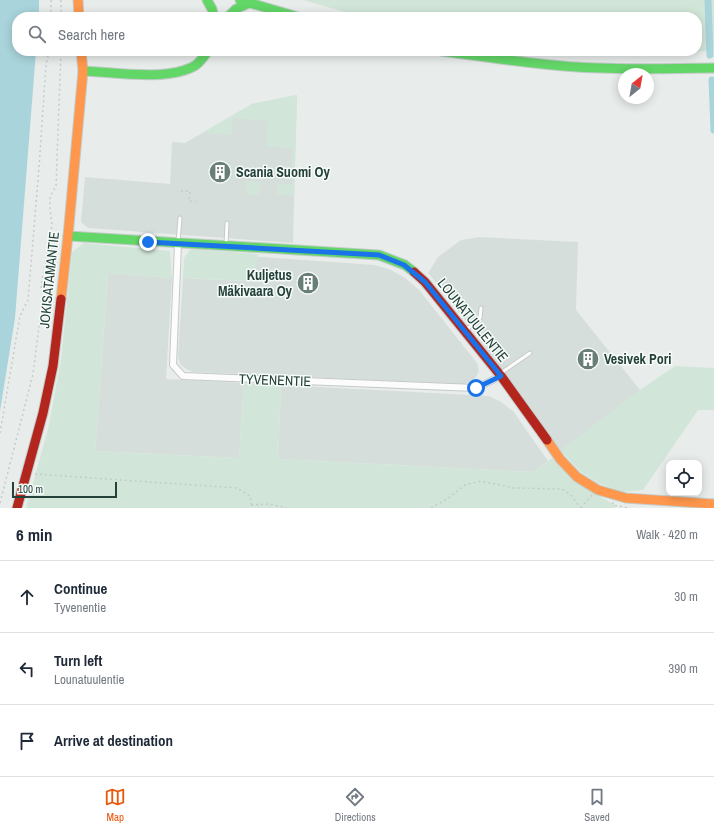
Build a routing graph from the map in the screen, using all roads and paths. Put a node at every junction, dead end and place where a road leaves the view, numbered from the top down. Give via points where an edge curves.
1 (51, 0) edge
2 (61, 0) edge
3 (78, 0) edge
4 (207, 0) edge
5 (245, 1) edge
6 (51, 12) edge
7 (62, 12) edge
8 (79, 12) edge
9 (213, 12) edge
10 (233, 12) edge
11 (281, 12) edge
12 (49, 56) edge
13 (61, 56) edge
14 (82, 56) edge
15 (204, 56) edge
16 (478, 56) edge
17 (714, 68) edge
18 (83, 71) junction
19 (182, 191) dead end
20 (196, 202) dead end
21 (180, 218) dead end
22 (227, 222) dead end
23 (68, 236) junction
24 (178, 244) junction
25 (226, 246) junction
26 (481, 308) dead end
27 (464, 331) junction
28 (530, 353) dead end
29 (500, 375) junction
30 (0, 433) edge
31 (26, 473) junction
32 (595, 488) junction
33 (0, 503) edge
34 (714, 504) edge
35 (251, 505) junction
36 (613, 505) dead end
37 (17, 508) edge
38 (252, 508) edge
39 (287, 508) edge
40 (431, 508) edge
41 (581, 508) edge
42 (612, 508) edge

1 - 6 path
2 - 7 path
3 - 8 main road
4 - 9 main road
5 - 10 main road
5 - 11 main road
12 - 30 path via 28,300 20,316
13 - 33 path via 56,186 50,197 52,226 41,286 43,294 33,374
14 - 18 main road, JOKISATAMANTIE
15 - 18 main road via 193,66 173,73
16 - 17 main road via 631,70
18 - 23 main road, JOKISATAMANTIE
19 - 20 path via 190,191 189,201
21 - 24 lane
22 - 25 lane
23 - 24 main road, LOUNATUULENTIE
23 - 31 main road, JOKISATAMANTIE via 54,366
24 - 25 main road, LOUNATUULENTIE
24 - 29 street, TYVENENTIE via 173,365 183,376 476,388
25 - 27 main road, LOUNATUULENTIE via 379,255 404,265 425,282
26 - 27 lane via 480,318
27 - 29 main road, LOUNATUULENTIE
28 - 29 lane
29 - 32 main road, LOUNATUULENTIE via 560,459 577,477
31 - 35 path via 237,488 250,496
31 - 37 main road, JOKISATAMANTIE
32 - 34 main road, LOUNATUULENTIE via 613,496 626,498
32 - 41 path
35 - 38 path
35 - 39 path via 269,504
36 - 42 path
40 - 41 path via 464,485 481,481 514,488 562,489 572,496

